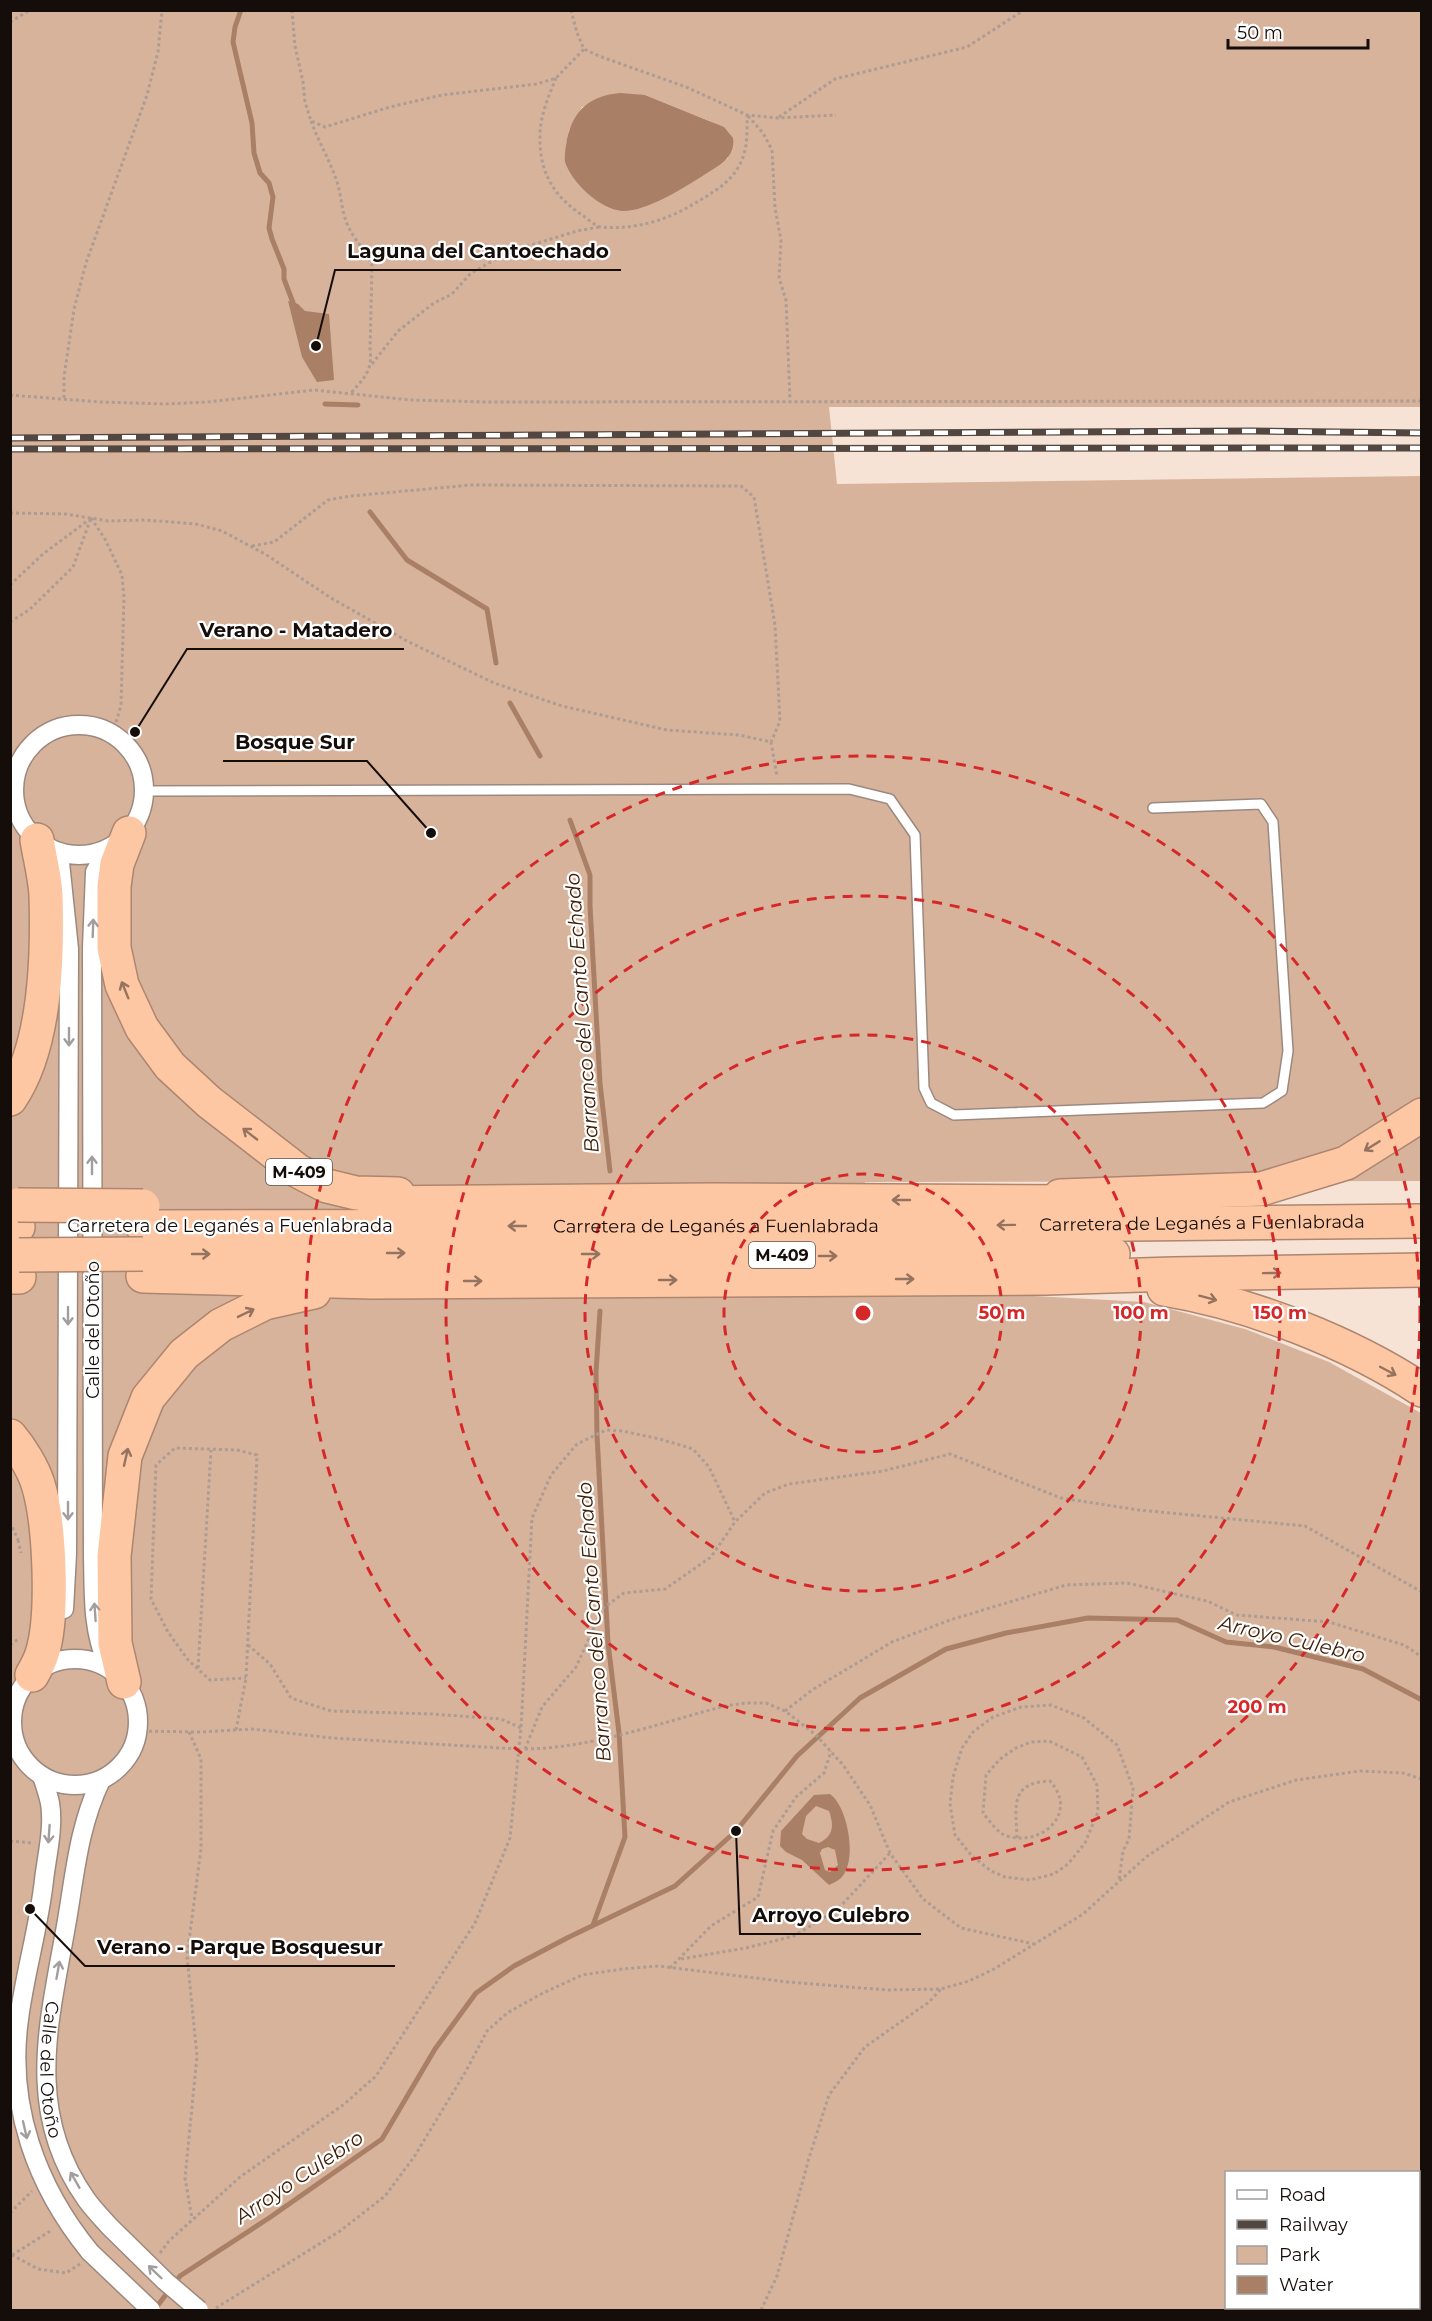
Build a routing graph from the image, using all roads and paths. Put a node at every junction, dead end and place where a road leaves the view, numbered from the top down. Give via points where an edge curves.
1 (30, 10) edge
2 (162, 10) edge
3 (292, 10) edge
4 (572, 10) edge
5 (1024, 10) edge
6 (10, 22) edge
7 (584, 49) junction
8 (556, 78) junction
9 (747, 115) junction
10 (836, 116) dead end
11 (778, 118) junction
12 (311, 121) junction
13 (599, 227) junction
14 (372, 364) junction
15 (350, 394) junction
16 (10, 395) edge
17 (64, 398) junction
18 (790, 401) junction
19 (1422, 401) edge
20 (10, 513) edge
21 (91, 518) junction
22 (250, 546) junction
23 (10, 585) edge
24 (10, 622) edge
25 (113, 733) junction
26 (771, 742) junction
27 (779, 790) junction
28 (145, 791) junction
29 (1153, 808) dead end
30 (118, 841) junction
31 (48, 847) junction
32 (10, 1099) edge
33 (1422, 1115) edge
34 (712, 1200) junction
35 (942, 1200) junction
36 (1422, 1202) edge
37 (1422, 1221) edge
38 (14, 1241) edge
39 (143, 1241) junction
40 (1422, 1251) edge
41 (1422, 1269) edge
42 (1046, 1278) junction
43 (372, 1282) junction
44 (1422, 1390) edge
45 (10, 1436) edge
46 (211, 1450) junction
47 (735, 1522) junction
48 (1422, 1592) edge
49 (248, 1645) junction
50 (1422, 1657) edge
51 (198, 1668) junction
52 (42, 1669) junction
53 (117, 1675) junction
54 (246, 1678) junction
55 (785, 1711) junction
56 (520, 1728) junction
57 (236, 1730) junction
58 (137, 1731) junction
59 (189, 1732) junction
60 (518, 1749) junction
61 (525, 1749) junction
62 (831, 1751) junction
63 (42, 1776) junction
64 (1422, 1779) edge
65 (101, 1780) junction
66 (10, 1836) edge
67 (1017, 1838) junction
68 (13, 1842) dead end
69 (890, 1853) junction
70 (1119, 1882) junction
71 (1036, 1944) junction
72 (679, 1959) junction
73 (670, 1968) junction
74 (941, 1989) junction
75 (45, 2182) junction
76 (10, 2213) edge
77 (66, 2219) junction
78 (192, 2219) junction
79 (10, 2248) edge
80 (92, 2254) junction
81 (11, 2255) edge
82 (155, 2260) dead end
83 (151, 2310) edge
84 (199, 2310) edge
85 (212, 2310) edge
86 (762, 2310) edge

1 - 6 path
2 - 17 path via 158,52 147,95 77,297
3 - 12 path via 295,46
4 - 7 path
5 - 11 path via 967,47 835,79
7 - 8 path
7 - 9 path via 686,87
8 - 12 path via 390,107 325,127
8 - 13 path via 542,115 544,167 564,203
9 - 11 path
9 - 13 path via 747,145 742,162 715,191 652,224
9 - 18 path via 772,150 781,240 779,278 786,300
10 - 11 path
12 - 14 path via 335,176 346,222 372,265
13 - 14 path via 508,252 470,274 452,294 398,331
14 - 15 path
15 - 17 path via 314,390 166,404
15 - 18 path via 486,402
16 - 17 path
18 - 19 path
20 - 21 path
21 - 22 path via 196,524 222,531
21 - 23 path
21 - 24 path via 73,567 29,610
21 - 25 path via 122,575 121,705
22 - 26 path via 407,641 494,683 562,706 667,730 739,735
22 - 26 path via 274,542 328,500 351,496 471,485 741,486 754,497 776,625 780,722
25 - 28 street via 135,755
25 - 31 street via 82,724 54,729 24,754 14,781 16,810
26 - 27 path
27 - 28 lane
27 - 29 lane via 849,789 890,799 915,835 924,1088 932,1103 954,1114 1263,1103 1282,1091 1288,1051 1273,822 1261,804
28 - 30 street via 140,816
30 - 31 street via 82,856
34 -> 30 highway, M-409 via 356,1193 327,1186 298,1171 208,1102 170,1066 142,1028 122,985 114,948
53 -> 30 street, Calle del Otoño via 98,1642 94,1615 92,948 95,872
31 - 32 highway via 43,993 36,1040
31 -> 52 street, Calle del Otoño via 69,949 68,1554 63,1630
33 -> 35 highway via 1346,1163 1261,1189
35 -> 34 highway, M-409
34 - 39 highway, M-409
35 - 36 highway, M-409 via 1265,1205
37 -> 39 highway, Carretera de Leganés a Fuenlabrada / M-409
38 - 39 highway, Carretera de Leganés a Fuenlabrada / M-409, bridge
38 - 39 highway, M-409, bridge
39 -> 40 highway, Carretera de Leganés a Fuenlabrada / M-409 via 514,1253 939,1256
39 - 43 highway, M-409
42 -> 41 highway, M-409
43 -> 42 highway, M-409
42 -> 44 highway via 1145,1286 1204,1296 1315,1335
53 -> 43 highway, M-409 via 114,1556 125,1456 148,1398 184,1354 221,1325 265,1303
45 - 52 highway via 38,1482 45,1514 49,1558
46 - 49 path via 257,1455
46 - 51 path
46 - 51 path via 175,1448 156,1465 151,1599 168,1632
47 - 48 path via 765,1493 789,1484 884,1471 950,1455 1061,1498 1139,1510 1305,1526
47 - 56 path via 709,1467 693,1449 606,1430 577,1444 551,1475 532,1518
47 - 61 path via 711,1557 666,1589 624,1593 603,1608 576,1667 542,1707
49 - 54 path
49 - 56 path via 270,1664 291,1698 331,1711 501,1719
50 - 55 path via 1404,1645 1329,1622 1237,1615 1207,1601 1127,1583 1066,1585 892,1642 812,1690
51 - 54 path via 210,1680
52 - 53 street via 66,1659 86,1659
52 - 63 street via 20,1691 12,1717 16,1744 27,1763
53 - 58 street via 139,1719
54 - 57 path
55 - 61 path via 766,1703 746,1703 605,1738 550,1749
55 - 62 path
56 - 60 path
57 - 59 path
57 - 60 path
58 - 59 path
58 - 65 street via 135,1744 119,1768
59 - 78 path via 201,1759 201,1849 187,1956 197,2056 185,2178
60 - 61 path
60 - 78 path via 510,1838 475,1923 376,2076 343,2105 240,2176
62 - 69 path via 870,1805
62 - 72 path via 824,1773 796,1797 773,1831 758,1897 711,1926
63 - 65 street via 64,1785 80,1786
63 -> 75 street, Calle del Otoño via 50,1804 50,1835 19,2019 16,2060 23,2123
64 - 70 path via 1403,1773 1360,1771 1296,1780 1228,1802 1146,1857
84 -> 65 street, Calle del Otoño, bridge via 110,2227 86,2199 59,2146 50,2114 45,2066 49,2020 80,1840 88,1807
66 - 68 path
67 - 67 path via 1029,1839 1046,1831 1059,1816 1062,1804 1050,1781 1022,1788 1018,1794
67 - 70 path via 1004,1836 983,1813 986,1775 1000,1759 1031,1742 1049,1741 1082,1756 1097,1785 1098,1812 1085,1843 1054,1874 1030,1880 991,1871 955,1835 950,1804 953,1777 962,1748 986,1722 1021,1707 1051,1705 1084,1718 1116,1745 1125,1764 1133,1801
69 - 71 path via 923,1899 961,1928
69 - 72 path via 838,1909 794,1936
70 - 71 path via 1083,1914
71 - 74 path via 969,1981
72 - 73 path
73 - 74 path via 865,1988
73 - 85 path via 582,1975 507,2013 487,2031 414,2157 385,2196 340,2231
74 - 86 path via 929,2002 865,2047 829,2096 777,2276
75 - 76 path
75 - 77 street, Calle del Otoño
77 - 80 street, Calle del Otoño
77 - 81 path
78 - 82 path
79 - 81 path
80 - 81 path via 66,2273 38,2269
80 - 83 street, Calle del Otoño, bridge

